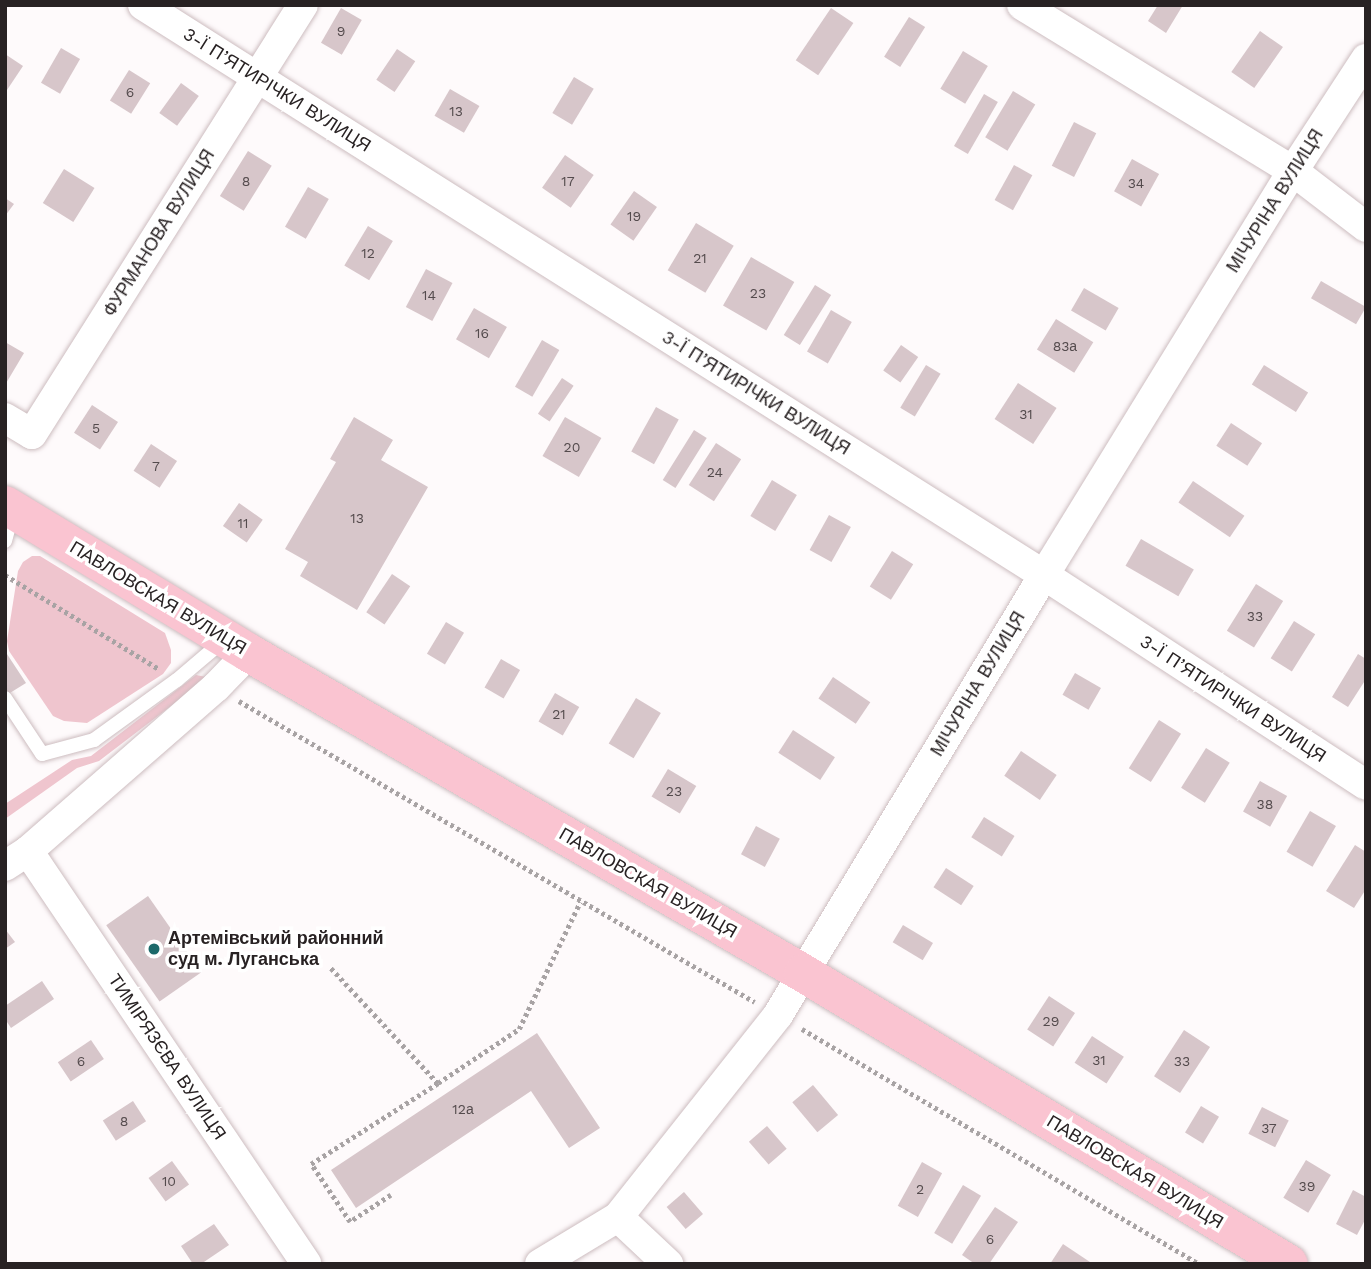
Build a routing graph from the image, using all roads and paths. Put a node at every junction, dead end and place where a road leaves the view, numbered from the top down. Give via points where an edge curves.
1 (143, 5) edge
2 (303, 5) edge
3 (1022, 5) edge
4 (1366, 59) edge
5 (257, 78) junction
6 (1293, 171) junction
7 (1366, 228) edge
8 (5, 418) edge
9 (7, 518) edge
10 (5, 575) edge
11 (1044, 575) junction
12 (237, 646) junction
13 (177, 680) junction
14 (216, 688) junction
15 (5, 698) edge
16 (1366, 785) edge
17 (16, 858) edge
18 (581, 902) junction
19 (331, 968) dead end
20 (803, 972) junction
21 (778, 1015) junction
22 (438, 1083) junction
23 (391, 1195) dead end
24 (618, 1217) junction
25 (307, 1264) edge
26 (540, 1264) edge
27 (668, 1264) edge
28 (1199, 1264) edge
29 (1289, 1264) edge

1 - 5 street, 3-Ї П’ЯТИРІЧКИ ВУЛИЦЯ
2 - 5 street, ФУРМАНОВА ВУЛИЦЯ
3 - 6 street
4 - 6 street, МІЧУРІНА ВУЛИЦЯ
5 - 8 street, ФУРМАНОВА ВУЛИЦЯ via 32,434
5 - 11 street, 3-Ї П’ЯТИРІЧКИ ВУЛИЦЯ
6 - 7 street
6 - 11 street, МІЧУРІНА ВУЛИЦЯ
9 - 12 main road, ПАВЛОВСКАЯ ВУЛИЦЯ
10 - 13 path
11 - 16 street, 3-Ї П’ЯТИРІЧКИ ВУЛИЦЯ
11 - 20 street, МІЧУРІНА ВУЛИЦЯ
12 - 13 lane
12 - 14 street
12 - 20 main road, ПАВЛОВСКАЯ ВУЛИЦЯ
13 - 15 lane via 94,740 42,754
14 - 17 street
14 - 18 path
17 - 25 street, ТИМІРЯЗЄВА ВУЛИЦЯ
18 - 21 path
18 - 22 path via 519,1029
19 - 22 path
20 - 21 street, МІЧУРІНА ВУЛИЦЯ
20 - 29 main road, ПАВЛОВСКАЯ ВУЛИЦЯ
21 - 24 street, МІЧУРІНА ВУЛИЦЯ
21 - 28 path
22 - 23 path via 311,1164 350,1222
24 - 26 street, МІЧУРІНА ВУЛИЦЯ
24 - 27 street

